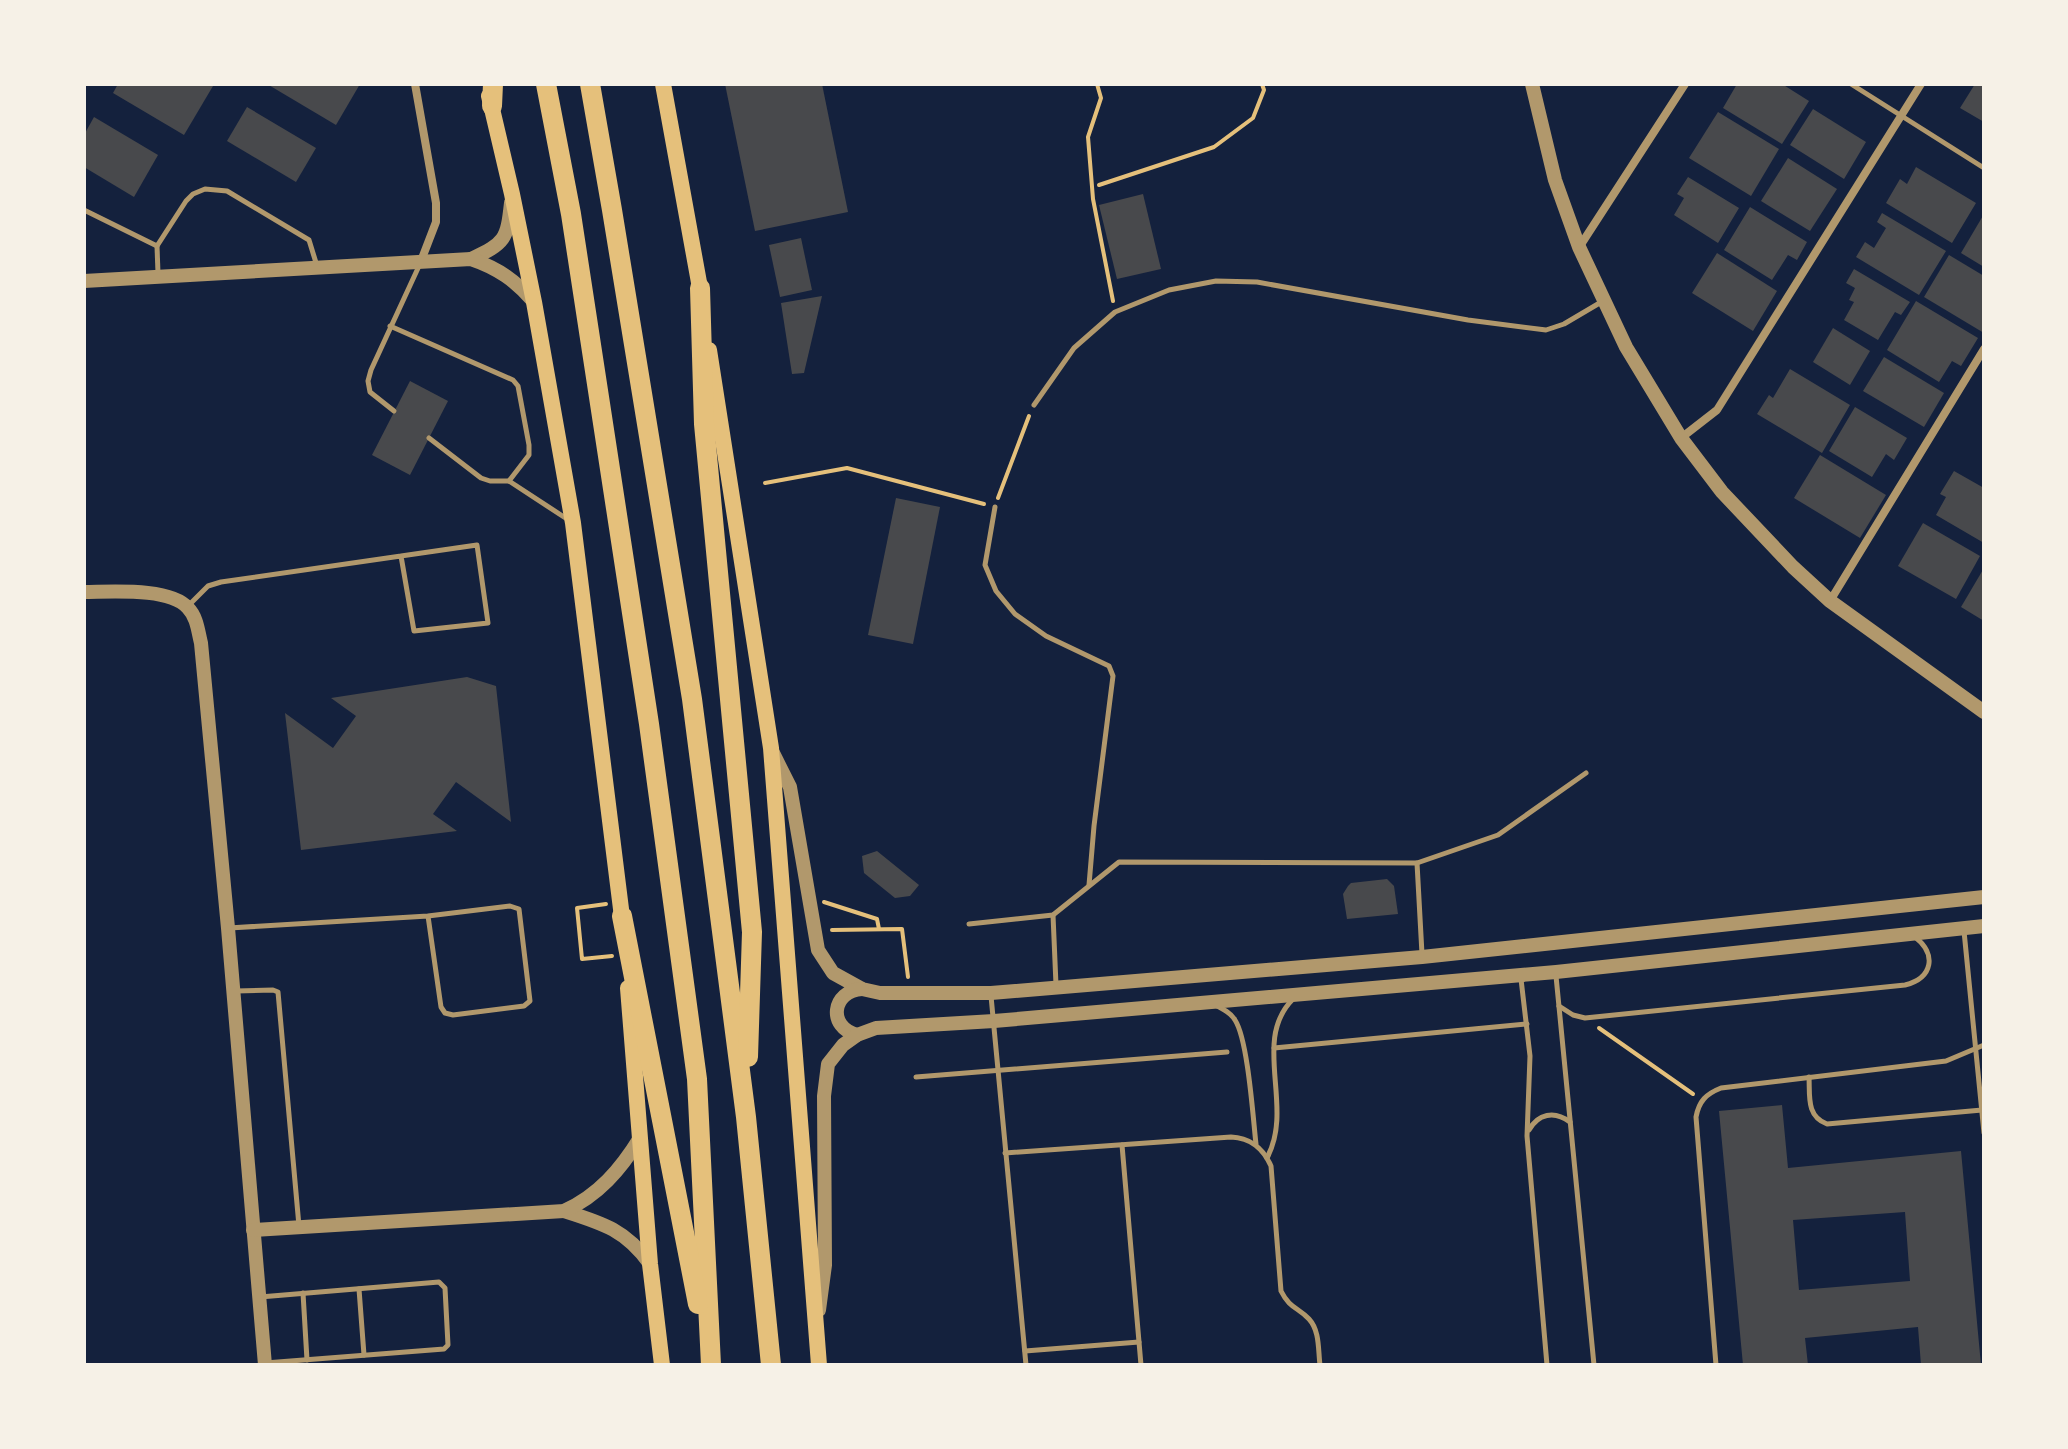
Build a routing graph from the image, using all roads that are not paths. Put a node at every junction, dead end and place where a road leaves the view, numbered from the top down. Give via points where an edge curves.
1 (415, 84) edge
2 (486, 84) edge
3 (493, 84) edge
4 (546, 84) edge
5 (590, 84) edge
6 (663, 84) edge
7 (1532, 84) edge
8 (1685, 84) edge
9 (1851, 84) edge
10 (1921, 84) edge
11 (492, 106) junction
12 (1901, 117) junction
13 (1984, 168) edge
14 (512, 194) junction
15 (84, 210) edge
16 (157, 246) junction
17 (1579, 247) junction
18 (471, 259) junction
19 (421, 261) junction
20 (318, 269) junction
21 (158, 277) junction
22 (84, 281) edge
23 (700, 288) junction
24 (1604, 300) junction
25 (534, 302) junction
26 (390, 326) junction
27 (1984, 349) edge
28 (1034, 405) road end
29 (394, 411) dead end
30 (429, 438) dead end
31 (1681, 438) junction
32 (509, 481) junction
33 (995, 507) road end
34 (573, 523) junction
35 (401, 556) junction
36 (84, 592) edge
37 (1830, 601) junction
38 (187, 606) junction
39 (1984, 712) edge
40 (771, 748) junction
41 (1586, 773) dead end
42 (1417, 863) junction
43 (1089, 886) junction
44 (1984, 897) edge
45 (621, 909) junction
46 (1053, 915) junction
47 (428, 916) junction
48 (969, 924) dead end
49 (1984, 926) edge
50 (228, 928) junction
51 (1963, 928) junction
52 (1911, 934) junction
53 (1553, 944) junction
54 (1516, 948) junction
55 (1422, 957) junction
56 (1556, 972) junction
57 (1520, 974) junction
58 (1056, 986) junction
59 (862, 989) junction
60 (233, 991) junction
61 (991, 993) junction
62 (1299, 993) junction
63 (1207, 1001) junction
64 (1559, 1006) junction
65 (994, 1021) junction
66 (1527, 1024) junction
67 (857, 1035) junction
68 (1984, 1045) edge
69 (1274, 1048) junction
70 (1976, 1048) junction
71 (1227, 1052) dead end
72 (998, 1070) junction
73 (916, 1077) dead end
74 (1809, 1077) junction
75 (1982, 1110) junction
76 (746, 1117) junction
77 (1570, 1123) junction
78 (1984, 1133) edge
79 (1527, 1136) junction
80 (640, 1138) junction
81 (1256, 1144) junction
82 (1122, 1145) junction
83 (1005, 1153) junction
84 (1267, 1158) junction
85 (564, 1211) junction
86 (299, 1227) junction
87 (253, 1230) junction
88 (650, 1264) junction
89 (359, 1289) junction
90 (303, 1293) junction
91 (258, 1297) junction
92 (816, 1335) junction
93 (1139, 1342) junction
94 (1025, 1351) junction
95 (364, 1356) junction
96 (307, 1360) junction
97 (264, 1364) edge
98 (662, 1365) edge
99 (710, 1365) edge
100 (771, 1365) edge
101 (819, 1365) edge
102 (1026, 1365) edge
103 (1141, 1365) edge
104 (1320, 1365) edge
105 (1547, 1365) edge
106 (1594, 1365) edge
107 (1716, 1365) edge

1 - 19 street via 436,203 436,222
2 - 11 main road
3 - 11 highway
4 - 99 highway via 571,214 697,1079
5 - 76 highway via 692,699
6 - 23 main road
7 - 17 street via 1555,180
8 - 17 street
9 - 12 lane
10 - 12 street
11 - 14 main road
12 - 13 lane
12 - 31 street via 1717,410
14 - 18 street via 508,231 490,251
14 - 25 main road
15 - 16 lane
16 - 20 lane via 186,201 213,188 227,191 309,240
16 - 21 lane
17 - 24 street
18 - 19 street
18 - 25 street via 506,275
19 - 20 street
19 - 26 lane
20 - 21 street
21 - 22 street
23 - 40 main road
23 - 76 highway via 704,424 752,932
24 - 28 lane via 1546,330 1257,282 1216,281 1169,290 1115,312 1074,348
24 - 31 street
25 - 34 main road
26 - 29 lane via 368,381 370,392
26 - 32 lane via 518,386 529,455
27 - 37 street
30 - 32 lane via 481,478
31 - 37 street via 1722,492
32 - 34 lane
33 - 43 lane via 985,565 996,591 1015,614 1046,636 1109,666 1113,676
34 - 45 main road
35 - 35 lane via 477,545 488,623 414,631
35 - 38 lane via 221,582 208,586
36 - 38 street via 143,592
37 - 39 street
38 - 50 street via 201,643
40 - 59 street via 790,787 818,950 833,973
40 - 92 main road
41 - 42 lane via 1498,835
42 - 43 lane via 1119,862
42 - 55 lane
43 - 46 lane
44 - 53 street
45 - 80 main road
45 - 99 highway
46 - 48 lane
46 - 58 lane
47 - 47 lane via 445,1013 524,1006 530,1001 519,909
47 - 50 lane
49 - 51 street
50 - 60 street
51 - 52 street
51 - 70 lane
52 - 56 street
52 - 64 lane via 1929,955 1928,968 1915,982 1585,1018
53 - 54 street
53 - 56 street
54 - 55 street
54 - 57 street
55 - 58 street
56 - 57 street
56 - 64 lane
57 - 62 street
57 - 66 lane
58 - 61 street
59 - 61 street
59 - 67 street via 842,997 836,1011 840,1025
60 - 86 lane via 278,992
60 - 87 street
61 - 65 lane
62 - 63 street
62 - 69 lane via 1279,1017
63 - 65 street
63 - 81 lane via 1225,1010 1240,1030
64 - 77 lane
65 - 67 street via 876,1028
65 - 72 lane
66 - 69 lane
66 - 79 lane
67 - 92 street via 828,1064 825,1265
68 - 70 lane
69 - 84 lane via 1278,1121
70 - 74 lane via 1946,1061
70 - 75 lane
71 - 72 lane
72 - 73 lane
72 - 83 lane
74 - 75 lane via 1811,1109 1827,1124
74 - 107 lane via 1721,1088 1702,1100 1696,1117
75 - 78 lane
76 - 100 highway
77 - 79 lane via 1544,1115
77 - 106 lane
79 - 105 lane
80 - 85 street via 609,1180
80 - 88 main road
81 - 82 lane via 1231,1137
81 - 84 lane
82 - 83 lane
82 - 93 lane
83 - 94 lane
84 - 104 lane via 1281,1291 1312,1323
85 - 86 street
85 - 88 street via 616,1229
86 - 87 street
87 - 91 street
88 - 98 main road
89 - 90 lane
89 - 95 lane
89 - 95 lane via 439,1282 445,1288 444,1349
90 - 91 lane
90 - 96 lane
91 - 97 street
92 - 101 main road
93 - 94 lane
93 - 103 lane
94 - 102 lane
95 - 96 lane
96 - 97 lane

